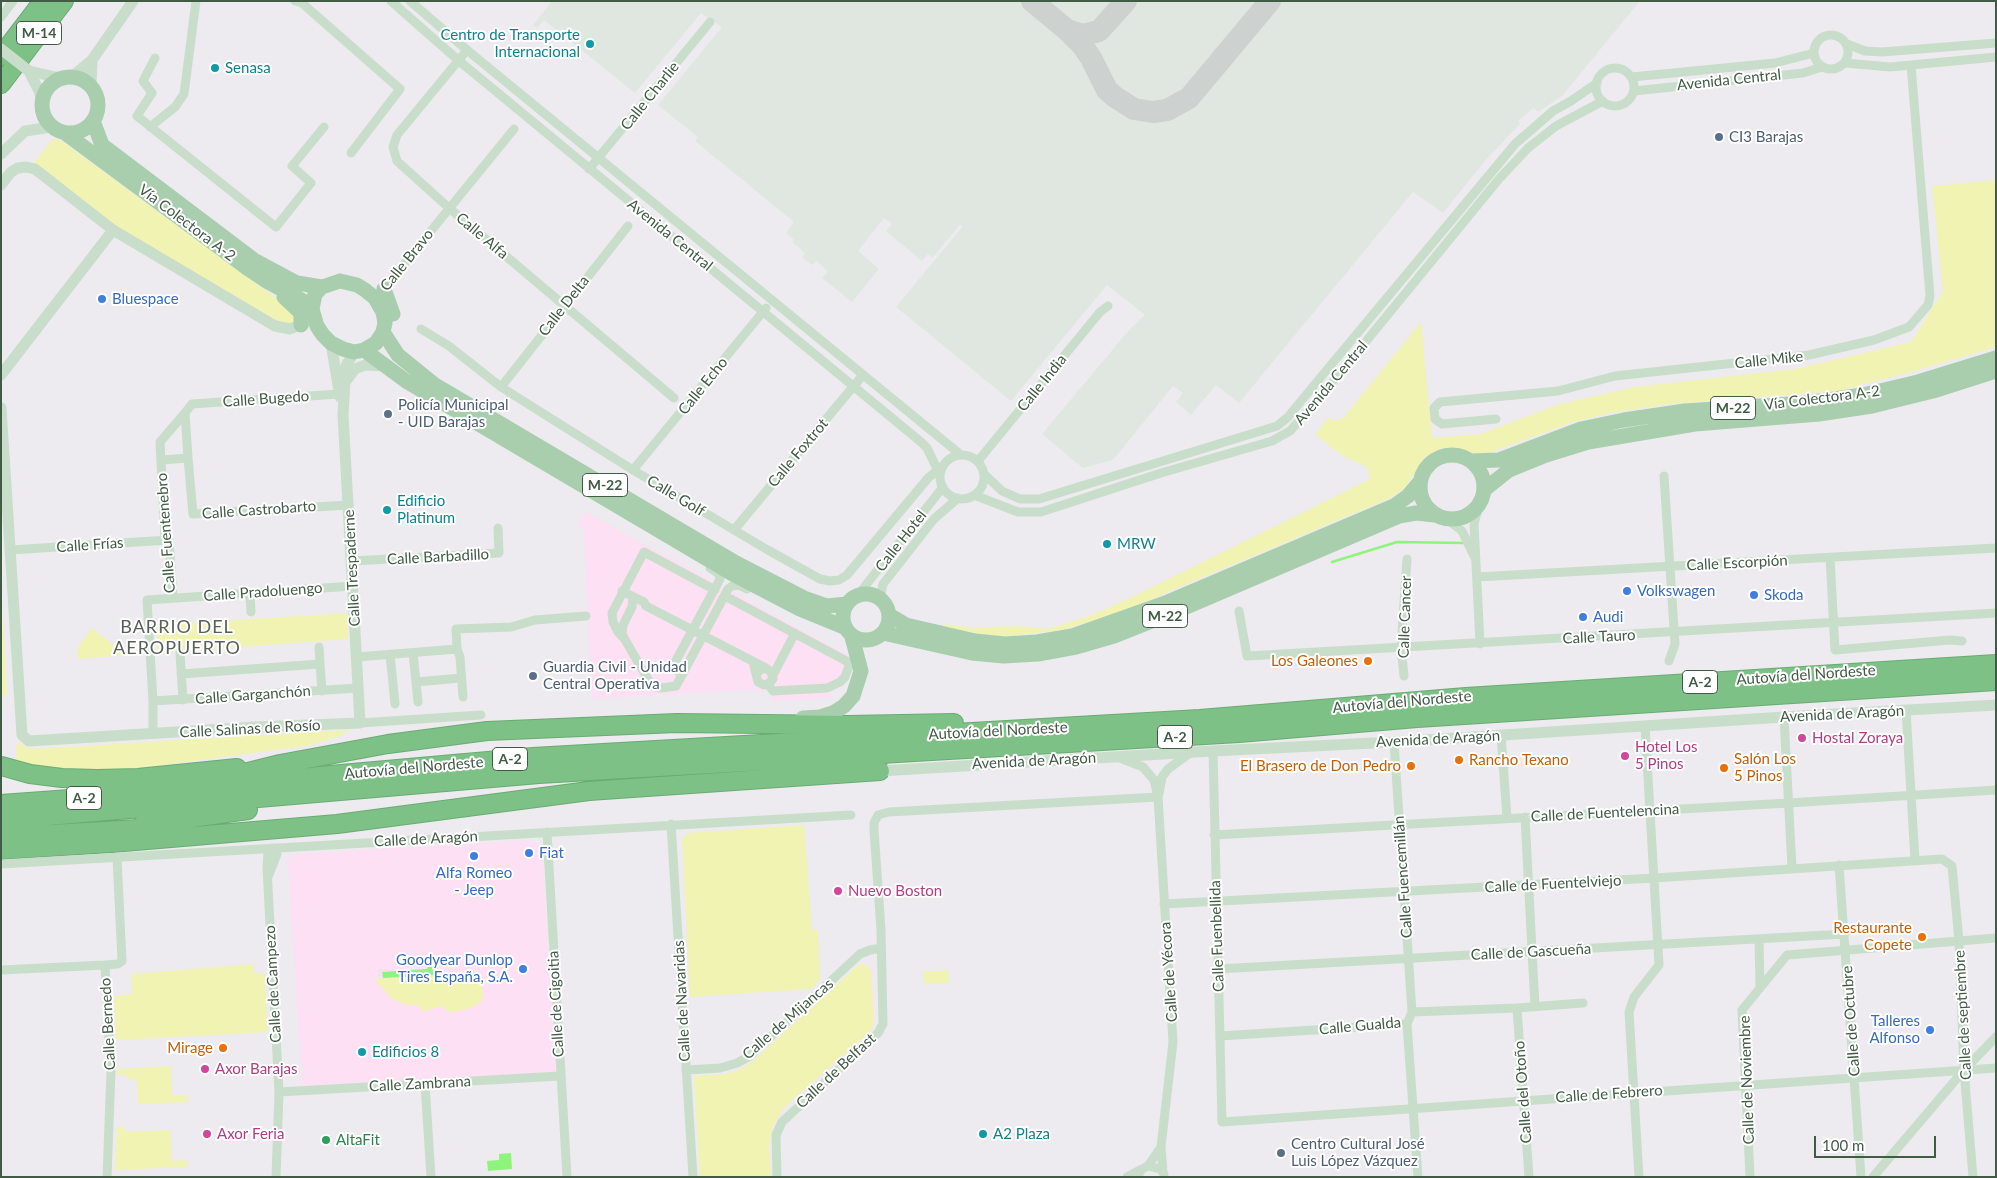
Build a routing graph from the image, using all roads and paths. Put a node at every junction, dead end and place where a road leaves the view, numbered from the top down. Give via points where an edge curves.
1 (13, 1) edge
2 (43, 1) edge
3 (64, 1) edge
4 (133, 1) edge
5 (196, 1) edge
6 (295, 1) edge
7 (391, 1) edge
8 (410, 1) edge
9 (1, 17) edge
10 (710, 22) dead end
11 (1996, 43) edge
12 (1847, 44) junction
13 (1, 49) edge
14 (467, 50) junction
15 (1814, 53) junction
16 (1996, 57) edge
17 (155, 58) dead end
18 (92, 60) junction
19 (458, 60) junction
20 (1845, 63) junction
21 (1911, 65) junction
22 (1822, 67) junction
23 (9, 73) edge
24 (66, 77) junction
25 (1632, 77) junction
26 (1597, 83) junction
27 (91, 85) junction
28 (1634, 91) junction
29 (42, 101) junction
30 (1603, 102) junction
31 (93, 121) junction
32 (150, 127) junction
33 (324, 127) dead end
34 (514, 129) dead end
35 (59, 130) junction
36 (351, 153) dead end
37 (1, 154) edge
38 (598, 158) junction
39 (589, 169) junction
40 (1, 185) edge
41 (449, 208) junction
42 (628, 226) dead end
43 (113, 230) junction
44 (322, 287) junction
45 (379, 294) junction
46 (772, 301) junction
47 (565, 306) junction
48 (1108, 306) dead end
49 (763, 312) junction
50 (309, 317) junction
51 (421, 329) dead end
52 (383, 332) junction
53 (331, 343) junction
54 (359, 351) junction
55 (1996, 358) edge
56 (388, 366) junction
57 (1996, 371) edge
58 (1, 375) edge
59 (862, 376) junction
60 (346, 381) junction
61 (435, 385) junction
62 (854, 386) junction
63 (501, 387) junction
64 (339, 394) junction
65 (674, 398) dead end
66 (1, 408) edge
67 (185, 413) junction
68 (343, 414) junction
69 (1496, 419) dead end
70 (2, 438) edge
71 (961, 455) junction
72 (188, 458) junction
73 (162, 460) junction
74 (978, 461) junction
75 (1471, 461) junction
76 (550, 467) junction
77 (633, 470) junction
78 (984, 474) junction
79 (3, 475) edge
80 (941, 476) junction
81 (1664, 476) dead end
82 (1420, 482) junction
83 (918, 490) junction
84 (1484, 490) junction
85 (974, 495) junction
86 (958, 498) junction
87 (349, 505) junction
88 (1479, 505) junction
89 (1441, 517) junction
90 (498, 528) dead end
91 (734, 530) junction
92 (169, 540) junction
93 (1996, 548) edge
94 (10, 550) junction
95 (1830, 557) junction
96 (1407, 559) dead end
97 (1475, 559) junction
98 (352, 561) junction
99 (1670, 566) junction
100 (1477, 577) junction
101 (353, 586) junction
102 (715, 590) junction
103 (622, 591) junction
104 (250, 594) junction
105 (633, 596) junction
106 (725, 596) junction
107 (173, 598) junction
108 (880, 599) junction
109 (852, 600) junction
110 (646, 606) junction
111 (632, 607) junction
112 (800, 609) junction
113 (251, 612) dead end
114 (1239, 612) dead end
115 (1996, 613) edge
116 (889, 615) junction
117 (586, 616) dead end
118 (1835, 624) junction
119 (693, 630) junction
120 (848, 632) junction
121 (795, 633) junction
122 (883, 633) junction
123 (1675, 633) junction
124 (704, 636) junction
125 (624, 638) junction
126 (1962, 641) dead end
127 (1480, 644) junction
128 (319, 647) dead end
129 (1401, 647) junction
130 (457, 649) junction
131 (180, 653) dead end
132 (413, 653) junction
133 (390, 654) junction
134 (357, 657) junction
135 (753, 662) junction
136 (1669, 662) dead end
137 (320, 664) junction
138 (1996, 664) edge
139 (766, 668) junction
140 (181, 674) junction
141 (683, 674) junction
142 (756, 674) junction
143 (773, 675) junction
144 (1404, 676) dead end
145 (462, 678) junction
146 (1996, 681) edge
147 (416, 682) junction
148 (768, 684) junction
149 (358, 688) junction
150 (322, 691) junction
151 (1466, 696) junction
152 (463, 697) dead end
153 (183, 700) junction
154 (153, 701) junction
155 (418, 702) dead end
156 (395, 704) dead end
157 (1996, 705) edge
158 (1906, 710) junction
159 (1198, 712) junction
160 (481, 715) dead end
161 (1784, 717) junction
162 (360, 723) junction
163 (714, 723) junction
164 (1645, 726) junction
165 (153, 734) junction
166 (1501, 736) junction
167 (817, 742) junction
168 (1394, 742) junction
169 (1212, 751) junction
170 (1191, 752) junction
171 (1117, 757) junction
172 (280, 764) junction
173 (1, 766) edge
174 (880, 771) junction
175 (355, 790) junction
176 (1996, 790) edge
177 (167, 792) junction
178 (1911, 795) junction
179 (1158, 797) junction
180 (1789, 803) junction
181 (1, 804) edge
182 (1650, 810) junction
183 (851, 815) dead end
184 (1525, 817) junction
185 (1507, 818) junction
186 (1, 820) edge
187 (671, 824) junction
188 (1399, 824) junction
189 (547, 832) junction
190 (72, 833) junction
191 (1214, 835) junction
192 (1, 837) edge
193 (272, 848) junction
194 (1, 850) edge
195 (117, 857) junction
196 (1942, 858) joint
197 (1914, 860) junction
198 (1, 864) edge
199 (1839, 865) junction
200 (1792, 868) junction
201 (1655, 878) junction
202 (1529, 885) junction
203 (1404, 892) junction
204 (1215, 901) junction
205 (1164, 904) junction
206 (1845, 934) junction
207 (1996, 938) edge
208 (1758, 940) junction
209 (1959, 941) junction
210 (1658, 945) junction
211 (881, 948) junction
212 (1846, 950) junction
213 (1532, 952) junction
214 (1408, 959) junction
215 (105, 965) junction
216 (1218, 969) junction
217 (1, 970) edge
218 (1760, 988) junction
219 (1583, 1004) dead end
220 (1535, 1007) junction
221 (1517, 1008) junction
222 (1412, 1012) junction
223 (1407, 1024) junction
224 (1220, 1036) junction
225 (1996, 1037) edge
226 (1996, 1068) edge
227 (686, 1070) junction
228 (1964, 1070) junction
229 (560, 1076) junction
230 (1856, 1077) junction
231 (425, 1084) junction
232 (1746, 1085) junction
233 (279, 1092) junction
234 (1633, 1093) junction
235 (1524, 1100) junction
236 (1412, 1107) junction
237 (1222, 1122) joint
238 (1161, 1146) junction
239 (1142, 1171) edge
240 (1164, 1175) edge
241 (108, 1177) edge
242 (276, 1177) edge
243 (431, 1177) edge
244 (567, 1177) edge
245 (693, 1177) edge
246 (777, 1177) edge
247 (1127, 1177) edge
248 (1418, 1177) edge
249 (1529, 1177) edge
250 (1639, 1177) edge
251 (1750, 1177) edge
252 (1861, 1177) edge
253 (1873, 1177) edge
254 (1973, 1177) edge

1 - 9 street
2 - 23 highway, M-14
3 - 23 highway, M-14
4 - 18 street
5 - 32 street via 184,94 175,107
6 - 36 street via 302,3 400,88
7 - 19 street, Avenida Central
8 - 14 street, Avenida Central
10 - 38 street, Calle Charlie
11 - 12 street via 1882,52
12 - 15 street via 1839,36 1825,36 1815,46
12 - 20 street via 1849,50
13 - 23 street, bridge
14 - 19 street, Calle Alfa
14 - 38 street, Avenida Central
15 - 22 street
15 - 25 street, Avenida Central via 1775,63
16 - 21 street
17 - 32 street via 143,81 152,93 138,116
18 - 24 street
18 - 27 street
19 - 39 street, Avenida Central
19 - 41 street, Calle Alfa via 397,135 393,147 397,161
20 - 21 street via 1890,67
20 - 22 street via 1839,68
21 - 69 street, Calle Mike via 1930,296 1928,305 1909,326 1874,340 1809,355 1615,376 1558,391 1440,402 1434,408 1435,419 1442,424
22 - 28 street, Avenida Central via 1803,73
23 - 24 street
23 - 29 street via 39,90
24 - 27 main road via 80,78
24 - 29 main road via 51,83
25 - 26 street via 1626,71 1611,68 1604,71
25 - 28 street
26 - 30 street via 1598,95
26 - 78 street, Avenida Central via 1553,111 1515,144 1288,417 1277,426 1039,499 1020,499 1002,491
27 - 31 main road via 98,99
28 - 30 street via 1629,101 1621,105
29 - 35 main road via 43,115
30 - 85 street, Avenida Central via 1556,126 1528,148 1290,431 1272,441 1041,512 1018,512
31 - 35 main road via 81,131
31 - 44 main road, Vía Colectora A-2 via 102,145 254,260 297,283
32 - 33 street via 276,227 311,183 292,166
34 - 41 street, Calle Bravo
35 - 37 street via 25,131
35 - 50 main road, Vía Colectora A-2 via 268,282 305,302
38 - 39 street, Calle Charlie
38 - 46 street, Avenida Central
39 - 49 street, Avenida Central
40 - 43 street via 18,168 35,169
41 - 45 street, Calle Bravo
41 - 47 street, Calle Alfa
42 - 47 street, Calle Delta
43 - 50 street via 276,326 290,329
43 - 58 street
44 - 45 main road via 329,283 349,282
44 - 50 main road via 315,294
45 - 52 main road
45 - 61 main road via 393,316 397,344
46 - 49 street, Calle Echo
46 - 59 street, Avenida Central
47 - 63 street, Calle Delta
47 - 65 street, Calle Alfa
48 - 74 street, Calle India
49 - 62 street, Avenida Central
49 - 77 street, Calle Echo
50 - 53 main road
51 - 63 street, Calle Golf via 449,346
52 - 54 main road via 376,343
52 - 61 main road, M-22 via 398,355
53 - 54 main road
53 - 64 street, Calle Trespaderne
54 - 56 main road, M-22
54 - 60 street, Calle Trespaderne via 346,366
55 - 75 main road, Vía Colectora A-2 / M-22 via 1863,395 1806,403 1685,411 1624,420 1581,429 1499,460
56 - 60 street via 365,365 355,369
56 - 76 main road, M-22 via 406,381
57 - 84 main road, M-22 via 1872,406 1819,414 1695,424 1588,442 1509,470
59 - 62 street, Calle Foxtrot
59 - 71 street, Avenida Central
60 - 68 street, Calle Trespaderne
61 - 109 main road, M-22 via 736,563 819,603 834,606
62 - 80 street, Avenida Central via 927,448
62 - 91 street, Calle Foxtrot
63 - 77 street, Calle Golf
64 - 67 street, Calle Bugedo via 192,404
64 - 68 street, Calle Trespaderne
66 - 70 street
67 - 72 street, Calle Castrobarto
67 - 73 street, Calle Fuentenebro via 160,442
68 - 87 street, Calle Trespaderne
70 - 79 street
71 - 74 street
71 - 80 street via 953,457
72 - 73 street, Calle Fuentenebro
72 - 87 street, Calle Castrobarto via 193,514
73 - 92 street, Calle Fuentenebro via 165,538
74 - 78 street
75 - 82 main road, M-22 via 1456,455 1440,458 1427,467
75 - 84 main road via 1483,477
76 - 102 street via 571,485 719,574
76 - 112 main road, M-22 via 731,573
77 - 91 street, Calle Golf
78 - 85 street via 983,482
79 - 94 street
80 - 83 street, Calle Golf
80 - 83 street
80 - 86 street via 947,492
80 - 109 street, Calle Hotel
81 - 99 street
82 - 89 main road via 1424,504
82 - 116 main road, M-22 via 1394,506 1168,602 1072,636 1013,644 975,641 906,626
83 - 91 street, Calle Golf via 847,575 839,580 820,578
84 - 88 main road
85 - 86 street
86 - 108 street, Calle Hotel via 934,519 883,584
87 - 98 street, Calle Trespaderne
88 - 89 main road, M-22 via 1468,515 1454,520
88 - 97 street via 1474,524
89 - 97 street via 1462,531
89 - 122 main road, M-22 via 1416,513 1399,516 1172,613 1076,647 1004,656 972,653
90 - 98 street, Calle Barbadillo via 499,553
92 - 94 street, Calle Frías
92 - 107 street, Calle Fuentenebro
93 - 95 street, Calle Escorpión
94 - 165 street, Calle Salinas de Rosío via 22,735 29,741
95 - 99 street, Calle Escorpión
95 - 118 street
96 - 129 street, Calle Cancer
97 - 100 street
98 - 101 street, Calle Trespaderne
99 - 100 street, Calle Escorpión
99 - 123 street
100 - 127 street
101 - 104 street, Calle Pradoluengo
101 - 134 street, Calle Trespaderne
102 - 103 street via 644,552
102 - 119 street
103 - 105 street
103 - 125 street via 612,613 613,622
104 - 107 street, Calle Pradoluengo
104 - 113 street
105 - 110 street
105 - 111 street
106 - 112 street via 732,586 738,585 782,607
106 - 121 street
106 - 124 street
107 - 154 street, Calle Fuentenebro via 146,600
108 - 109 main road via 873,595
108 - 116 main road
109 - 120 main road via 843,611
110 - 111 street
110 - 119 street
111 - 125 street via 623,625
112 - 120 main road, M-22
114 - 129 street, Calle Tauro via 1247,656
115 - 118 street, Calle Tauro
116 - 122 main road
117 - 130 street via 534,620 511,627 456,629
118 - 123 street, Calle Tauro
118 - 126 street via 1835,650
119 - 124 street
119 - 141 street via 672,668
120 - 122 main road via 866,641
120 - 163 main road via 861,671 853,696 844,706 820,717
121 - 143 street
121 - 148 street via 850,663 845,677 826,688 773,691
123 - 127 street, Calle Tauro
123 - 136 street
124 - 135 street
124 - 141 street
125 - 141 street via 655,688 674,687
127 - 129 street, Calle Tauro
128 - 137 street, Calle Garganchón
129 - 144 street, Calle Cancer
130 - 132 street
130 - 145 street
131 - 140 street, Calle Garganchón
132 - 133 street
132 - 147 street
133 - 134 street
133 - 156 street
134 - 149 street, Calle Trespaderne
135 - 139 street
135 - 142 street
137 - 140 street, Calle Garganchón
137 - 150 street, Calle Garganchón
138 - 151 highway, Autovía del Nordeste / A-2
139 - 142 street
139 - 143 street
140 - 153 street, Calle Garganchón
142 - 148 street via 760,684
143 - 148 street
145 - 147 street
145 - 152 street
146 - 175 highway, Autovía del Nordeste / A-2 via 1417,718 1239,733 538,774
147 - 155 street
149 - 150 street, Calle Garganchón
149 - 162 street, Calle Trespaderne
150 - 153 street, Calle Garganchón
151 - 159 highway via 1440,695
151 - 167 highway, Autovía del Nordeste / A-2 via 1200,719
153 - 154 street, Calle Garganchón
154 - 165 street, Calle Fuentenebro
157 - 158 street, Avenida de Aragón
158 - 161 street, Avenida de Aragón
158 - 178 street
159 - 163 highway via 940,723
159 - 167 highway via 860,733 833,736
160 - 162 street, Calle Salinas de Rosío
161 - 164 street, Avenida de Aragón
161 - 180 street
162 - 165 street, Calle Salinas de Rosío
163 - 172 highway via 487,731 388,744
164 - 166 street, Avenida de Aragón
164 - 182 street
166 - 168 street, Avenida de Aragón
166 - 185 street
167 - 177 highway, Autovía del Nordeste / A-2 via 533,757
168 - 169 street, Avenida de Aragón
168 - 188 street, Calle Fuencemillán
169 - 170 street, Avenida de Aragón
169 - 191 street, Calle Fuenbellida
170 - 171 street, Avenida de Aragón
170 - 179 street, Calle de Yécora via 1162,777
171 - 174 street, Avenida de Aragón
171 - 179 street, Calle de Yécora via 1143,767 1154,780
172 - 173 highway via 97,779 38,775
172 - 177 highway
174 - 190 highway via 654,782 482,796 294,820
174 - 194 highway via 598,790 337,824
175 - 186 highway, Autovía del Nordeste / A-2
175 - 190 highway via 295,804
176 - 178 street, Calle de Fuentelencina
177 - 181 highway, Autovía del Nordeste / A-2
178 - 180 street, Calle de Fuentelencina
178 - 197 street
179 - 205 street, Calle de Yécora
179 - 211 street, Calle de Belfast via 881,813 875,819 874,830
180 - 182 street, Calle de Fuentelencina
180 - 200 street
182 - 184 street, Calle de Fuentelencina
182 - 201 street
183 - 187 street, Calle de Aragón
184 - 185 street, Calle de Fuentelencina
184 - 202 street
185 - 188 street, Calle de Fuentelencina
187 - 189 street, Calle de Aragón
187 - 227 street, Calle de Navaridas
188 - 191 street, Calle de Fuentelencina
188 - 203 street, Calle Fuencemillán
189 - 193 street, Calle de Aragón
189 - 229 street, Calle de Cigoitia
190 - 192 highway
191 - 204 street, Calle Fuenbellida
193 - 195 street, Calle de Aragón
193 - 233 street, Calle de Campezo via 267,858 267,880
195 - 198 street, Calle de Aragón
195 - 215 street, Calle Bernedo via 122,961
196 - 197 street, Calle de Fuentelviejo
196 - 209 street, Calle de septiembre via 1952,866
197 - 199 street, Calle de Fuentelviejo
199 - 200 street, Calle de Fuentelviejo
199 - 206 street, Calle de Octubre
200 - 201 street, Calle de Fuentelviejo
201 - 202 street, Calle de Fuentelviejo
201 - 210 street
202 - 203 street, Calle de Fuentelviejo
202 - 213 street
203 - 204 street, Calle de Fuentelviejo
203 - 214 street, Calle Fuencemillán
204 - 205 street, Calle de Fuentelviejo
204 - 216 street, Calle Fuenbellida
205 - 238 street, Calle de Yécora via 1173,1042
206 - 208 street, Calle de Gascueña
206 - 212 street, Calle de Octubre
207 - 209 street, Calle de Noviembre
208 - 210 street, Calle de Gascueña
208 - 218 street
209 - 212 street, Calle de Noviembre
209 - 228 street, Calle de septiembre
210 - 213 street, Calle de Gascueña
210 - 234 street via 1659,965 1634,998 1629,1012
211 - 227 street, Calle de Mijancas via 860,954 750,1056 720,1068
211 - 246 street, Calle de Belfast via 883,1024 878,1033 782,1122 776,1135
212 - 218 street, Calle de Noviembre via 1787,954
212 - 230 street, Calle de Octubre
213 - 214 street, Calle de Gascueña
213 - 220 street
214 - 216 street, Calle de Gascueña
214 - 222 street, Calle Fuencemillán
215 - 217 street
215 - 241 street, Calle Bernedo via 111,1071
216 - 224 street, Calle Fuenbellida
218 - 232 street, Calle de Noviembre via 1742,1010
219 - 220 street, Calle Gualda
220 - 221 street, Calle Gualda
221 - 222 street, Calle Gualda
221 - 235 street, Calle del Otoño
222 - 223 street, Calle Gualda
223 - 224 street, Calle Gualda
223 - 236 street
224 - 237 street, Calle Fuenbellida
225 - 228 street
226 - 228 street, Calle de Febrero
227 - 245 street, Calle de Navaridas
228 - 230 street, Calle de Febrero
228 - 253 street
228 - 254 street, Calle de septiembre
229 - 231 street, Calle Zambrana
229 - 244 street, Calle de Cigoitia
230 - 232 street, Calle de Febrero
230 - 252 street, Calle de Octubre
231 - 233 street, Calle Zambrana
231 - 243 street
232 - 234 street, Calle de Febrero
232 - 251 street, Calle de Noviembre
233 - 242 street, Calle de Campezo
234 - 235 street, Calle de Febrero
234 - 250 street
235 - 236 street, Calle de Febrero
235 - 249 street, Calle del Otoño
236 - 237 street, Calle de Febrero
236 - 248 street
238 - 239 street, Calle de Yécora
238 - 240 street, Calle de Yécora
239 - 240 street via 1160,1169
239 - 247 street

